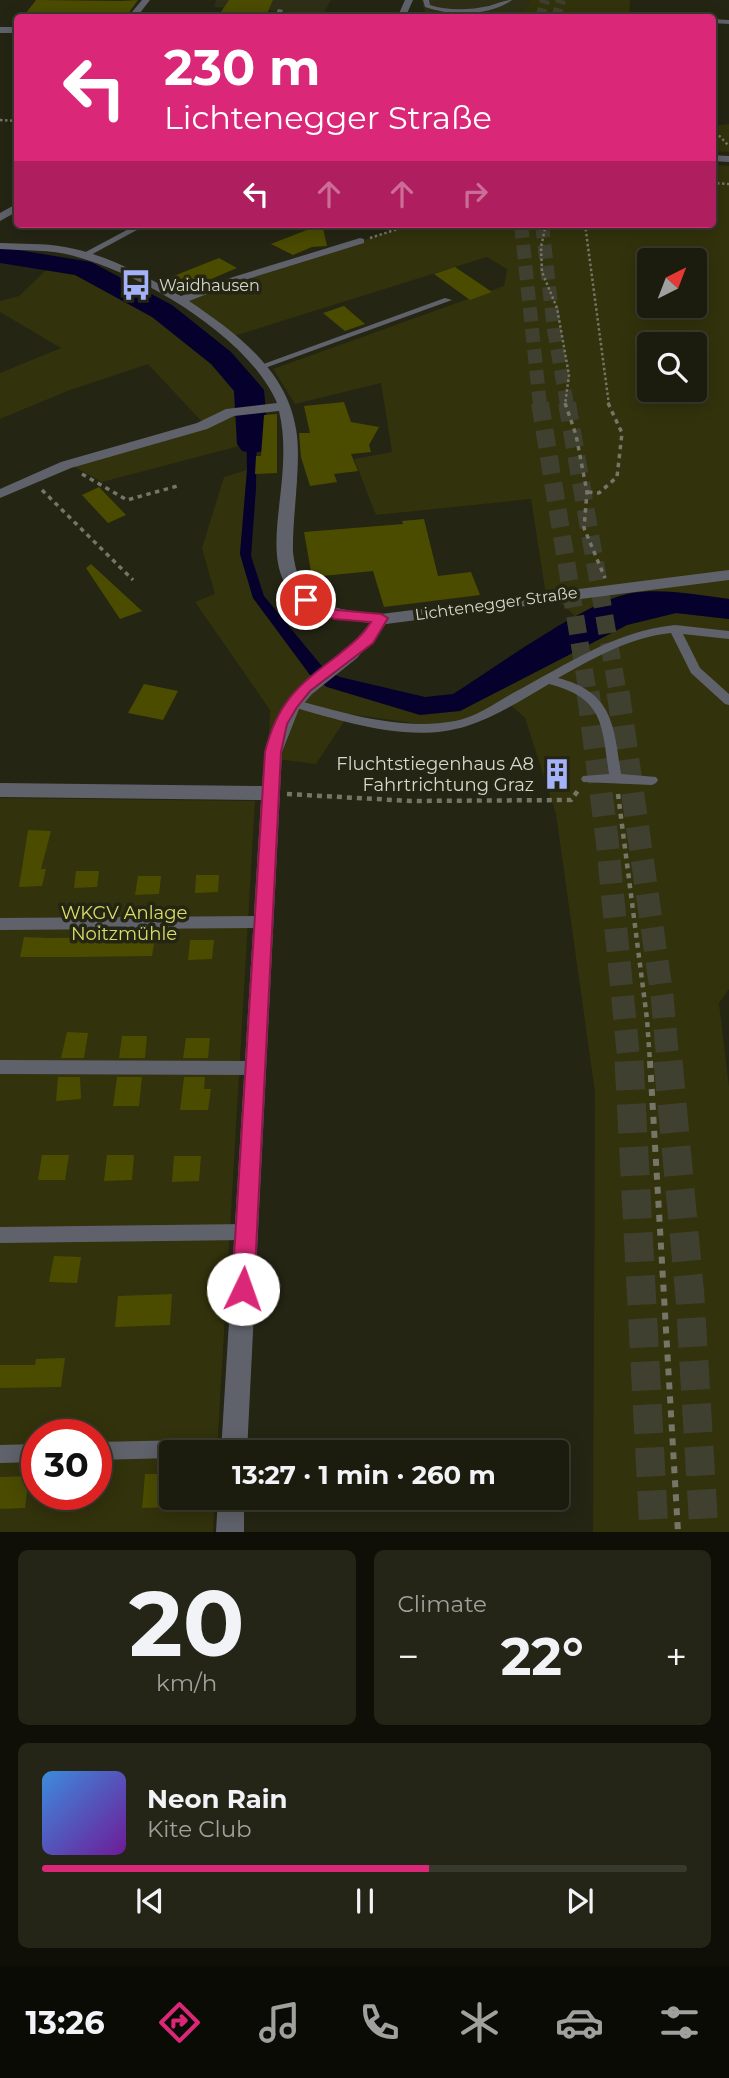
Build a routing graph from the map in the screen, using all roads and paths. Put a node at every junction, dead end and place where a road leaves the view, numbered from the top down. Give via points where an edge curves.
1 (146, 0) edge
2 (426, 0) edge
3 (509, 0) edge
4 (280, 10) dead end
5 (134, 14) edge
6 (278, 14) edge
7 (434, 14) edge
8 (716, 132) edge
9 (729, 145) edge
10 (137, 228) edge
11 (401, 228) edge
12 (545, 228) edge
13 (586, 228) edge
14 (360, 241) joint
15 (0, 246) edge
16 (84, 255) junction
17 (448, 300) dead end
18 (179, 301) junction
19 (262, 366) junction
20 (284, 406) junction
21 (66, 465) junction
22 (32, 480) junction
23 (181, 485) dead end
24 (587, 492) junction
25 (0, 494) edge
26 (729, 575) edge
27 (134, 580) dead end
28 (609, 588) junction
29 (381, 618) junction
30 (675, 629) junction
31 (729, 635) edge
32 (549, 680) junction
33 (729, 701) edge
34 (292, 703) junction
35 (587, 779) joint
36 (617, 779) junction
37 (652, 780) dead end
38 (0, 790) edge
39 (270, 793) junction
40 (263, 922) junction
41 (0, 924) edge
42 (0, 1067) edge
43 (255, 1068) junction
44 (247, 1232) junction
45 (0, 1235) edge
46 (235, 1440) edge
47 (112, 1451) edge
48 (159, 1451) edge
49 (21, 1453) edge
50 (0, 1454) edge
51 (231, 1510) edge
52 (230, 1532) edge
53 (678, 1532) edge

1 - 5 street
2 - 7 lane
3 - 7 lane via 499,6
4 - 6 lane
8 - 9 path
10 - 16 lane
11 - 14 path
12 - 24 path via 542,272 557,308 569,375 564,396 567,415 576,435
13 - 24 path via 608,403 622,433 617,477 599,493
14 - 18 street via 234,279
15 - 16 street, Lichtenegger Straße
16 - 18 street, Lichtenegger Straße
17 - 19 lane
18 - 19 street, Lichtenegger Straße via 207,317
19 - 20 street, Lichtenegger Straße
20 - 21 street via 238,410 202,426
20 - 29 street, Lichtenegger Straße via 290,428 286,561 291,583 306,600 334,614
21 - 22 street
21 - 23 path via 127,500
22 - 25 street
22 - 27 path
24 - 28 path via 584,528
26 - 28 street, Lichtenegger Straße
28 - 29 street, Lichtenegger Straße
29 - 34 street via 357,650
30 - 31 lane
30 - 32 lane via 655,629 626,639
30 - 33 lane via 695,670
32 - 34 lane via 457,724 414,729
32 - 36 lane via 574,684 593,697 605,716
34 - 39 street via 279,724
35 - 36 lane
35 - 39 path via 571,800 411,801
36 - 37 lane
36 - 53 path via 646,1018
38 - 39 street
39 - 40 street
40 - 41 lane
40 - 43 street
42 - 43 lane
43 - 44 street
44 - 45 lane
44 - 46 street
47 - 48 lane
49 - 50 lane
51 - 52 street

